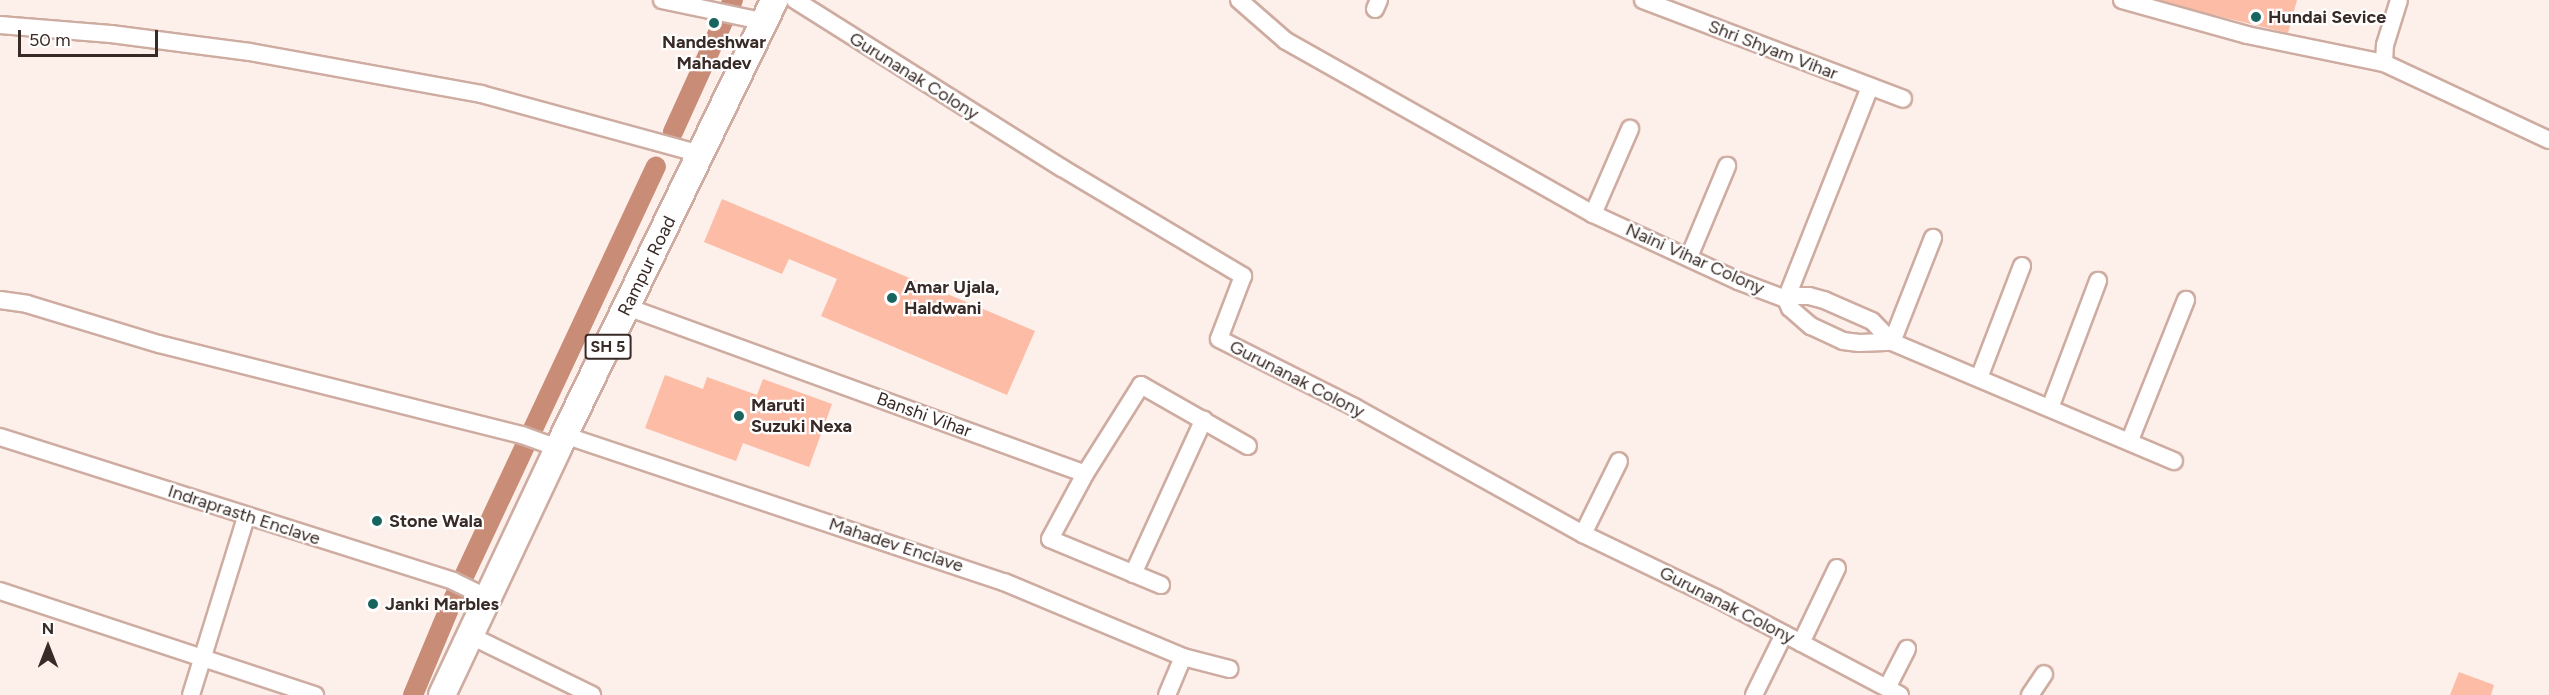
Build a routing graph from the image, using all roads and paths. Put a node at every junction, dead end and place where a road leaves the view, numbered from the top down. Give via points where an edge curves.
1 (662, 0) edge
2 (795, 0) edge
3 (1239, 0) edge
4 (1642, 0) edge
5 (2122, 0) edge
6 (2399, 0) edge
7 (770, 11) edge
8 (0, 25) edge
9 (2384, 63) junction
10 (1870, 87) junction
11 (1903, 99) dead end
12 (1630, 129) dead end
13 (2549, 140) edge
14 (701, 154) junction
15 (1727, 166) dead end
16 (1593, 214) junction
17 (1934, 238) dead end
18 (1689, 257) junction
19 (2022, 266) dead end
20 (2098, 282) dead end
21 (1786, 299) junction
22 (0, 300) edge
23 (2186, 300) dead end
24 (627, 307) junction
25 (1892, 342) junction
26 (1979, 378) junction
27 (2050, 408) junction
28 (1204, 419) junction
29 (0, 437) edge
30 (2130, 440) junction
31 (554, 441) junction
32 (1248, 446) dead end
33 (1619, 461) dead end
34 (2174, 461) dead end
35 (1085, 474) junction
36 (246, 517) junction
37 (1583, 534) junction
38 (1837, 568) dead end
39 (1133, 574) junction
40 (1161, 585) dead end
41 (469, 588) junction
42 (0, 591) edge
43 (1784, 634) junction
44 (469, 635) junction
45 (1801, 643) junction
46 (1907, 649) dead end
47 (203, 656) junction
48 (1183, 657) junction
49 (1229, 669) dead end
50 (2044, 674) dead end
51 (1894, 692) edge
52 (191, 695) edge
53 (315, 695) edge
54 (442, 695) edge
55 (592, 695) edge
56 (1167, 695) edge
57 (1754, 695) edge
58 (2030, 695) edge

1 - 7 street via 727,13
2 - 37 street, Gurunanak Colony via 1243,276 1220,339 1354,407
3 - 16 street, Naini Vihar Colony via 1286,40
4 - 10 street, Shri Shyam Vihar
5 - 9 street via 2247,35
6 - 9 street via 2385,45
7 - 14 main road, Rampur Road / SH 5
8 - 14 street via 250,52 481,94
9 - 13 street
10 - 11 street, Shri Shyam Vihar
10 - 21 street
12 - 16 street
14 - 24 main road, Rampur Road / SH 5
15 - 18 street
16 - 18 street, Naini Vihar Colony
17 - 25 street
18 - 21 street, Naini Vihar Colony
19 - 26 street
20 - 27 street
21 - 25 street, Naini Vihar Colony via 1809,296 1824,300 1872,321
21 - 25 street via 1799,317 1829,336 1859,344
22 - 31 street, Mahadev Enclave via 27,304 159,344
23 - 30 street
24 - 31 main road, Rampur Road / SH 5
24 - 35 street, Banshi Vihar
25 - 26 street, Naini Vihar Colony
26 - 27 street, Naini Vihar Colony
27 - 30 street, Naini Vihar Colony
28 - 32 street
28 - 35 street via 1141,385
28 - 39 street
29 - 36 street, Indraprasth Enclave
30 - 34 street, Naini Vihar Colony
31 - 41 main road, Rampur Road / SH 5
31 - 48 street, Mahadev Enclave via 1005,582
33 - 37 street
35 - 39 street via 1050,539
36 - 41 street, Indraprasth Enclave
36 - 47 street
37 - 43 street, Gurunanak Colony
38 - 45 street
39 - 40 street
41 - 44 main road, Rampur Road / SH 5
42 - 47 street
43 - 45 street, Gurunanak Colony
43 - 57 street
44 - 54 main road, Rampur Road / SH 5
44 - 55 street
45 - 51 street, Gurunanak Colony
46 - 51 street
47 - 52 street
47 - 53 street
48 - 49 street, Mahadev Enclave
48 - 56 street
50 - 58 street

